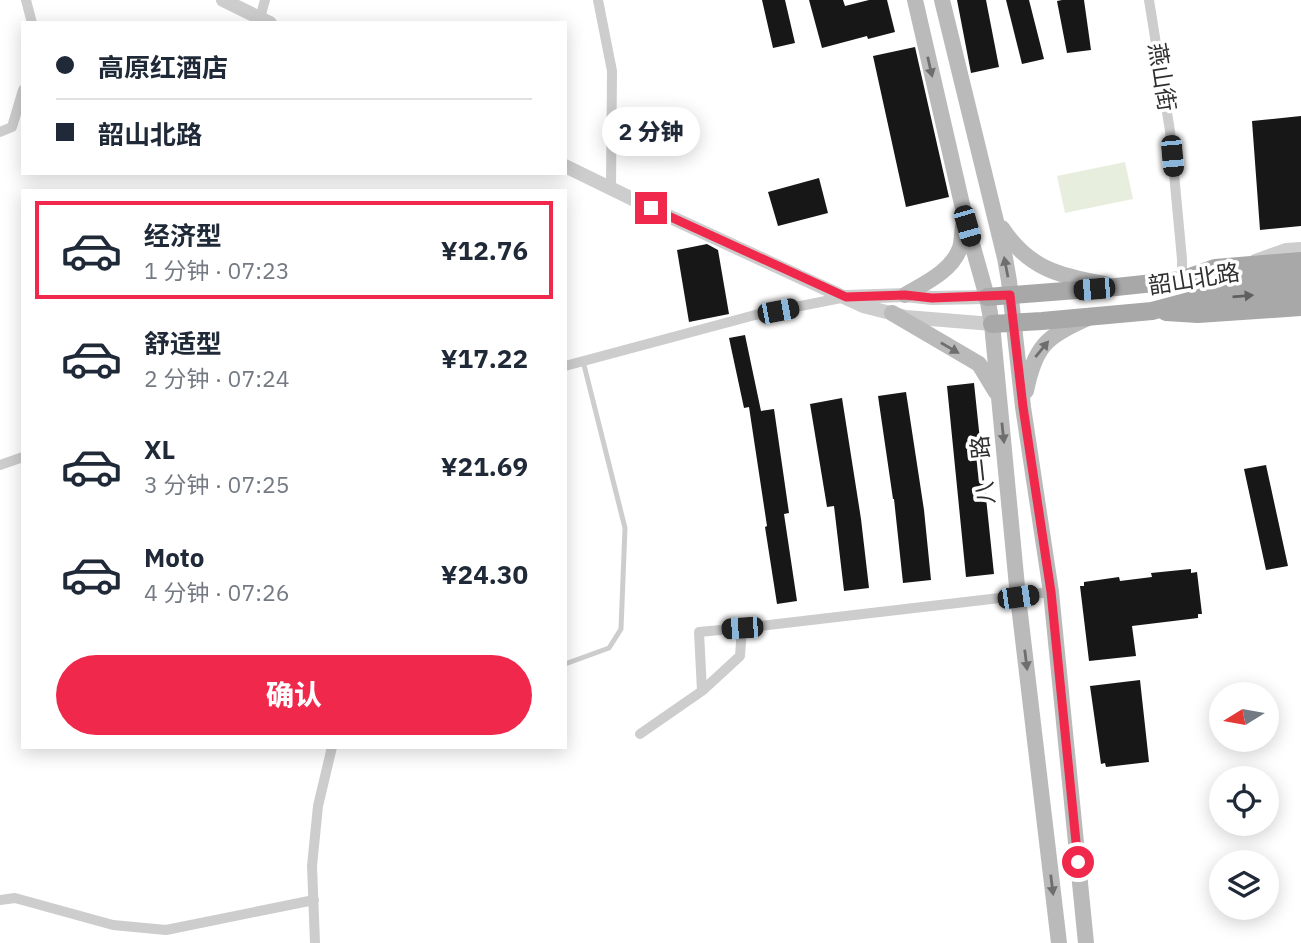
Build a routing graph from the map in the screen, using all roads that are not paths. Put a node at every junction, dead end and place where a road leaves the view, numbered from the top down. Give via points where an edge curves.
1 (26, 0) edge
2 (223, 0) edge
3 (265, 0) edge
4 (598, 0) edge
5 (915, 0) edge
6 (942, 0) edge
7 (1149, 0) edge
8 (265, 20) edge
9 (31, 21) edge
10 (21, 97) edge
11 (0, 132) edge
12 (567, 167) edge
13 (611, 189) junction
14 (993, 212) junction
15 (964, 216) junction
16 (1301, 248) edge
17 (1301, 261) edge
18 (1241, 266) junction
19 (1301, 276) edge
20 (1182, 280) junction
21 (1116, 287) junction
22 (1301, 291) edge
23 (905, 295) junction
24 (1010, 295) junction
25 (846, 297) junction
26 (986, 297) junction
27 (1301, 307) edge
28 (1152, 311) junction
29 (892, 313) junction
30 (1094, 316) junction
31 (1013, 323) junction
32 (992, 324) junction
33 (583, 362) junction
34 (567, 366) edge
35 (999, 397) junction
36 (1023, 407) junction
37 (21, 458) edge
38 (0, 465) edge
39 (1051, 592) junction
40 (1018, 597) junction
41 (742, 628) junction
42 (567, 663) edge
43 (702, 691) junction
44 (640, 734) dead end
45 (332, 749) edge
46 (0, 900) edge
47 (314, 900) junction
48 (315, 943) edge
49 (1059, 943) edge
50 (1086, 943) edge

1 - 9 street
2 - 8 street
3 - 8 street
4 - 13 street via 612,71
5 -> 15 main road, 八一路
6 - 14 main road, 八一路
7 - 20 street, 燕山街 via 1170,131
10 - 11 street via 12,127
12 - 13 street, 韶山北路
13 - 25 street, 韶山北路
14 - 21 main road via 1018,250 1044,268
24 -> 14 main road, 八一路
15 - 23 main road via 952,262
15 - 26 main road, 八一路
16 - 18 street
17 - 18 main road
18 - 20 main road via 1215,268
19 - 20 main road, 韶山北路 via 1216,283
20 - 21 main road, 韶山北路
21 - 24 main road, 韶山北路
28 -> 22 main road, 韶山北路 via 1197,299
23 - 25 street, 韶山北路
23 - 26 street, 韶山北路
24 - 26 main road, 韶山北路
24 - 31 main road, 八一路
25 - 29 street, 韶山北路
25 - 33 street via 755,315
26 - 32 main road, 八一路
27 - 28 main road via 1198,314
28 - 30 main road, 韶山北路
29 - 32 street, 韶山北路
29 -> 35 main road via 979,364
30 - 31 main road, 韶山北路
36 -> 30 main road via 1038,352 1046,342
31 - 32 main road, 韶山北路
31 - 36 main road, 八一路
32 - 35 main road, 八一路
33 - 34 street
33 - 42 lane via 625,528 621,629 609,648
35 -> 40 main road, 八一路
36 - 39 main road, 八一路
37 - 38 street
39 - 40 street
39 - 50 main road, 八一路
40 - 41 street
40 -> 49 main road, 八一路
41 - 43 street via 740,656
41 - 43 street via 699,632
43 - 44 street
45 - 47 street via 318,806
46 - 47 street via 15,898 113,925 166,930
47 - 48 street

